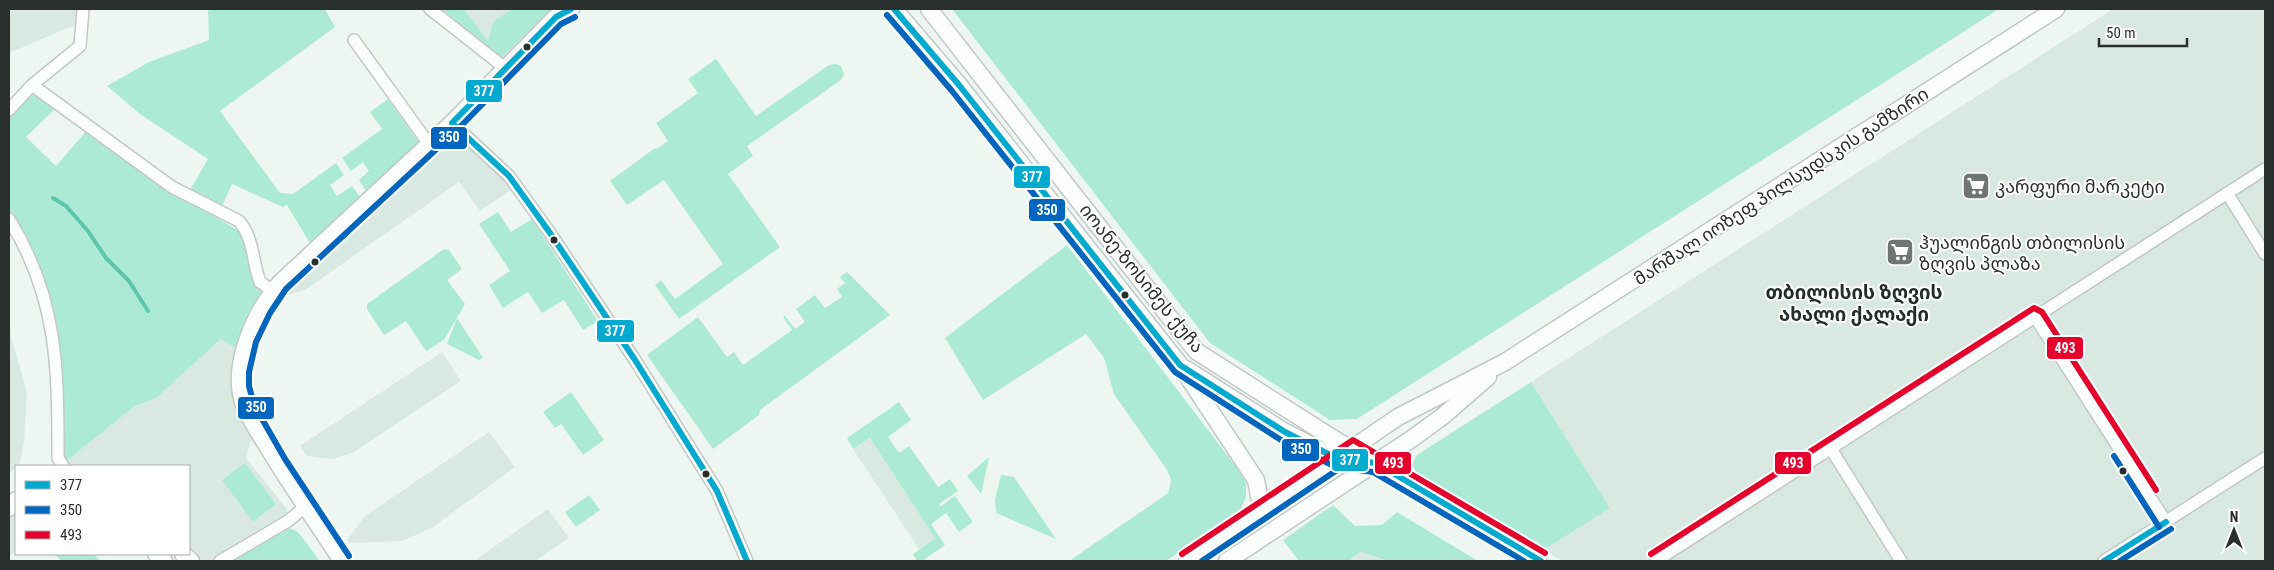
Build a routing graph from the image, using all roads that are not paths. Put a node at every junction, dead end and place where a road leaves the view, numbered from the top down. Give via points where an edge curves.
1 (83, 9) edge
2 (430, 9) edge
3 (571, 9) edge
4 (894, 9) edge
5 (929, 9) edge
6 (2056, 9) edge
7 (354, 40) dead end
8 (505, 68) junction
9 (32, 85) junction
10 (9, 110) edge
11 (452, 123) junction
12 (428, 144) junction
13 (2265, 169) edge
14 (2227, 193) junction
15 (9, 219) edge
16 (2265, 254) edge
17 (273, 291) junction
18 (2035, 317) junction
19 (1187, 340) junction
20 (1175, 359) junction
21 (1505, 362) junction
22 (1353, 449) junction
23 (1831, 449) junction
24 (2265, 458) edge
25 (1338, 459) junction
26 (1376, 462) junction
27 (62, 465) edge
28 (306, 506) junction
29 (1262, 511) junction
30 (2166, 522) junction
31 (220, 561) edge
32 (342, 561) edge
33 (747, 561) edge
34 (1188, 561) edge
35 (1227, 561) edge
36 (1541, 561) edge
37 (1656, 561) edge
38 (1901, 561) edge
39 (2104, 561) edge

1 - 9 street via 80,46
2 - 8 street
3 - 8 street via 556,17
4 - 20 street, იოანე-ზოსიმეს ქუჩა via 959,85
5 - 19 street, იოანე-ზოსიმეს ქუჩა
6 - 21 street, მარშალ იოზეფ პილსუდსკის გამზირი
7 - 12 street
8 - 11 street
9 - 10 street
9 - 17 street via 172,187 239,221 250,240 260,282
11 - 12 street
11 - 33 street via 496,162 550,233 717,491
12 - 17 street
13 - 14 street
14 - 16 street
14 - 18 street
15 - 27 street via 31,261 53,332 58,458
17 - 28 street via 245,343 240,385 252,422
18 - 23 street
18 - 30 street
19 - 20 street
19 - 22 street, იოანე-ზოსიმეს ქუჩა via 1196,351
20 - 25 street, იოანე-ზოსიმეს ქუჩა via 1285,432
20 - 29 street, იოანე-ზოსიმეს ქუჩა via 1256,480
21 - 22 street, მარშალ იოზეფ პილსუდსკის გამზირი via 1398,416
21 - 26 street, მარშალ იოზეფ პილსუდსკის გამზირი via 1443,416
22 - 25 street, მარშალ იოზეფ პილსუდსკის გამზირი
22 - 26 street, იოანე-ზოსიმეს ქუჩა
23 - 37 street
23 - 38 street
24 - 30 street
25 - 26 street, იოანე-ზოსიმეს ქუჩა
25 - 29 street, მარშალ იოზეფ პილსუდსკის გამზირი
26 - 35 street, მარშალ იოზეფ პილსუდსკის გამზირი
26 - 36 street
28 - 31 street via 288,521
28 - 32 street
29 - 34 street, მარშალ იოზეფ პილსუდსკის გამზირი
30 - 39 street

